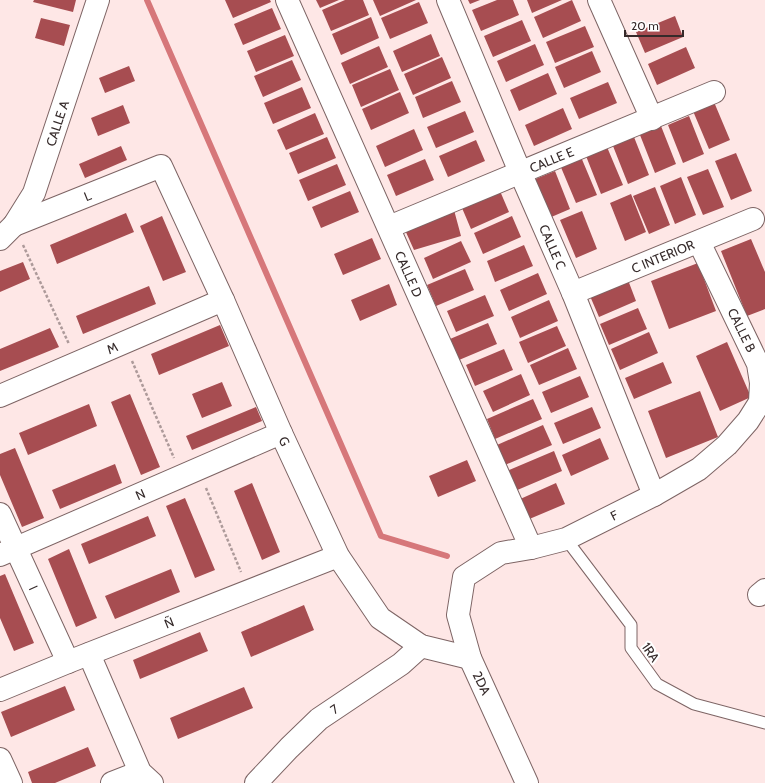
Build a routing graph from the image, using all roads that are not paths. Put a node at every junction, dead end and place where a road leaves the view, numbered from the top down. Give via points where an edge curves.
1 (98, 0) edge
2 (287, 0) edge
3 (448, 0) edge
4 (599, 0) edge
5 (714, 92) dead end
6 (652, 119) junction
7 (161, 166) joint
8 (520, 172) junction
9 (753, 219) dead end
10 (389, 227) junction
11 (5, 234) edge
12 (699, 242) junction
13 (573, 293) junction
14 (223, 300) junction
15 (0, 396) edge
16 (748, 421) joint
17 (281, 432) junction
18 (654, 496) junction
19 (0, 514) edge
20 (566, 539) junction
21 (531, 548) junction
22 (8, 552) edge
23 (338, 556) junction
24 (464, 578) joint
25 (421, 646) junction
26 (88, 654) junction
27 (470, 658) junction
28 (68, 662) junction
29 (0, 690) edge
30 (765, 722) edge
31 (0, 759) edge
32 (146, 778) edge
33 (11, 783) edge
34 (112, 783) edge
35 (256, 783) edge
36 (527, 783) edge

1 - 11 street, CALLE A via 34,194
2 - 10 street, CALLE D
3 - 8 street, CALLE C
4 - 6 street
5 - 6 street, CALLE E
6 - 8 street, CALLE E
7 - 11 street, L
7 - 14 street, G
8 - 10 street, CALLE E
8 - 13 street, CALLE C
9 - 12 street, C INTERIOR
10 - 21 street, CALLE D
12 - 13 street, C INTERIOR
12 - 16 street, CALLE B via 758,364 760,402
13 - 18 street, CALLE C
14 - 15 street, M
14 - 17 street, G
16 - 18 street, F via 727,445 699,468
17 - 22 street, N
17 - 23 street, G
18 - 20 street, F
19 - 22 street, I
20 - 21 street, F
20 - 30 lane, 1RA via 631,625 631,648 657,684 694,704
21 - 24 street, F via 501,553
22 - 28 street, I
23 - 25 street, G via 380,618
23 - 26 street, Ñ
24 - 27 street, 2DA via 458,615
25 - 27 street, G
25 - 35 street, 7 via 401,664 319,719
26 - 28 street, Ñ
26 - 32 street
27 - 36 street, 2DA
28 - 29 street, Ñ
31 - 33 street
32 - 34 street

